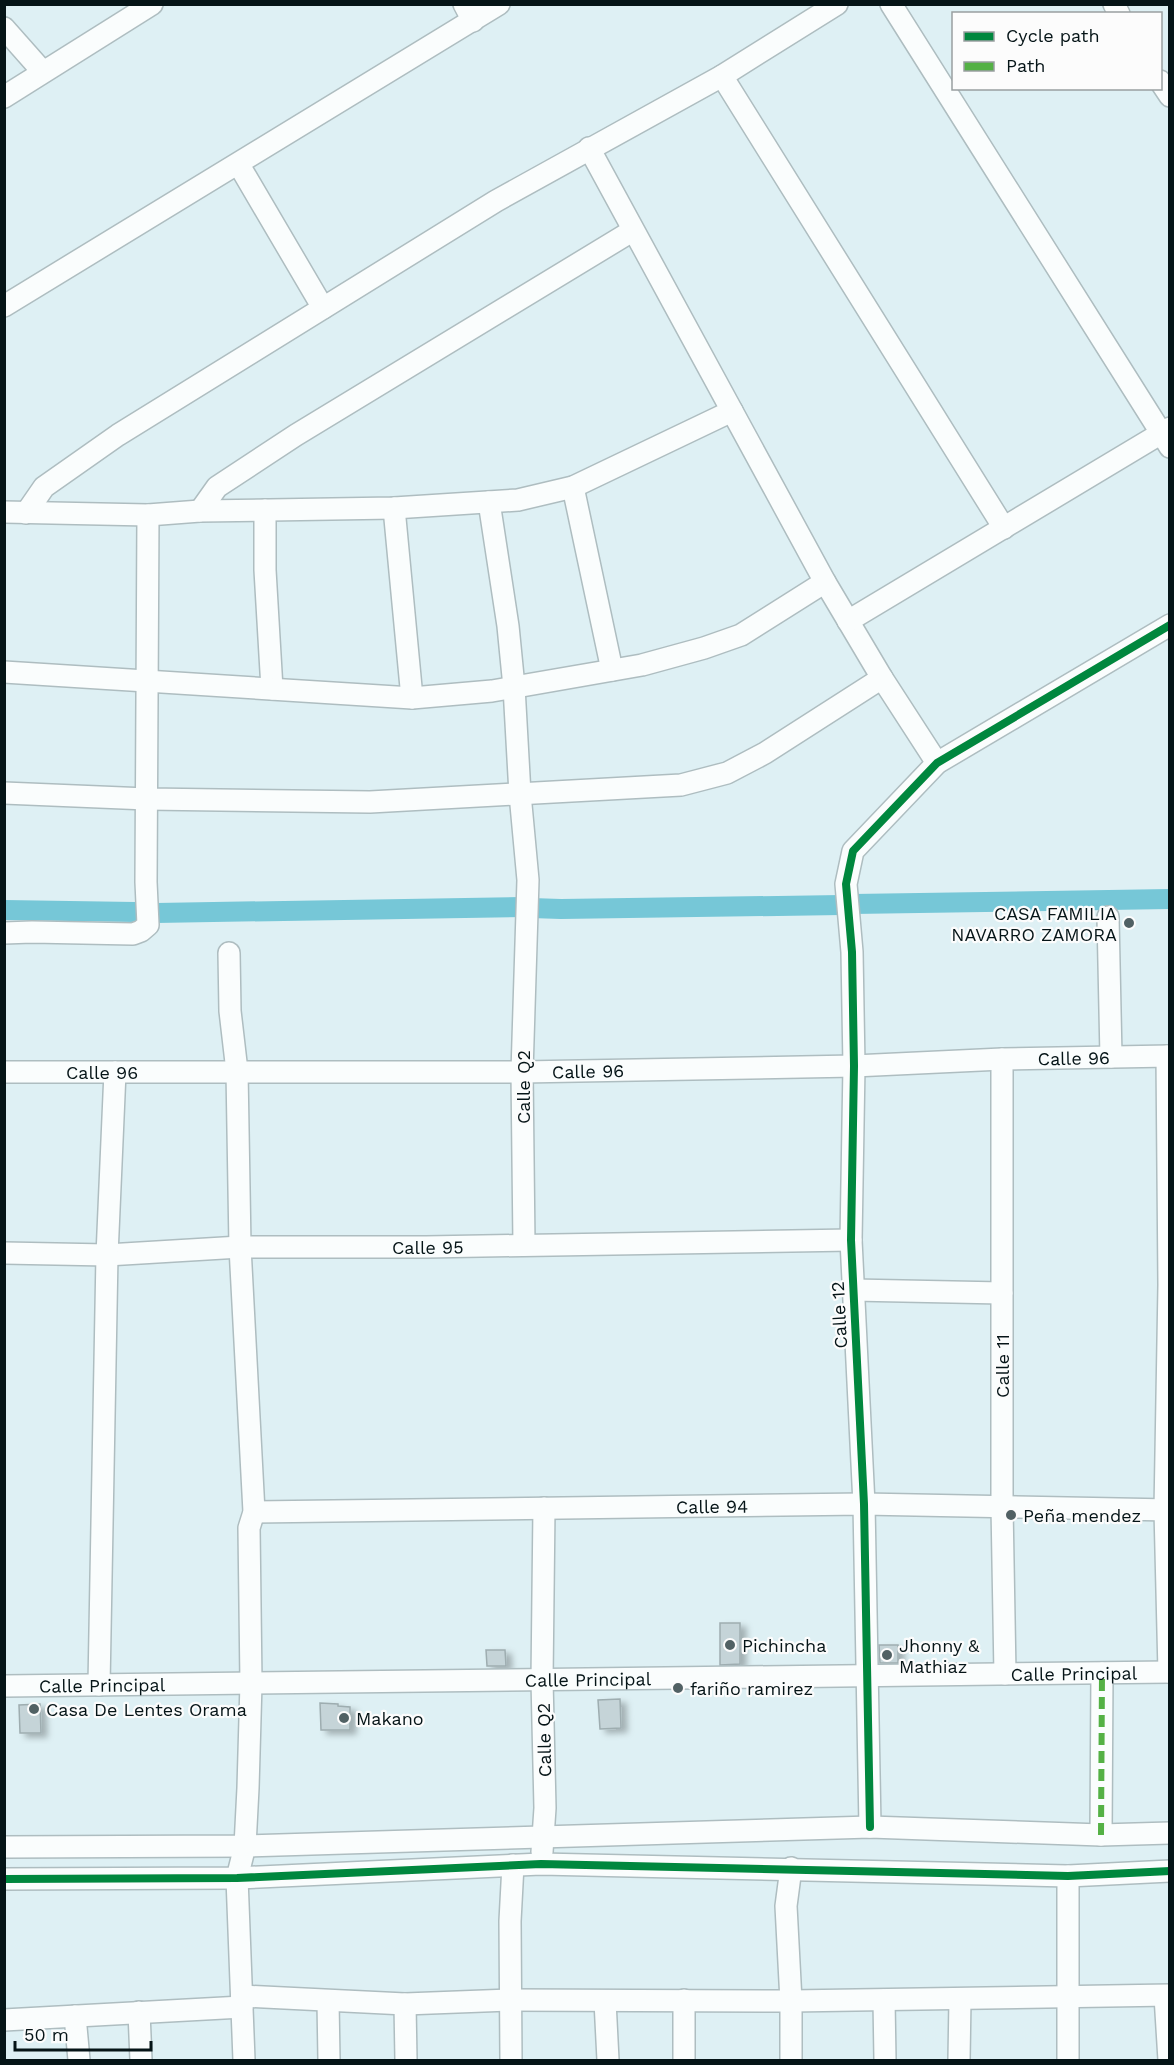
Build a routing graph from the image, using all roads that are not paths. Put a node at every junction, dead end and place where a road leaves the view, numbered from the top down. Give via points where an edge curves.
1 (152, 4) edge
2 (499, 4) edge
3 (837, 4) edge
4 (891, 4) edge
5 (469, 13) edge
6 (4, 28) edge
7 (43, 72) junction
8 (722, 76) junction
9 (1162, 83) edge
10 (1170, 96) edge
11 (4, 97) edge
12 (589, 148) junction
13 (239, 165) junction
14 (632, 231) junction
15 (4, 306) edge
16 (323, 308) junction
17 (732, 411) junction
18 (1167, 436) edge
19 (573, 488) junction
20 (489, 502) junction
21 (394, 508) junction
22 (266, 510) junction
23 (200, 511) junction
24 (4, 512) edge
25 (26, 513) junction
26 (148, 515) junction
27 (1004, 528) junction
28 (825, 582) junction
29 (848, 621) junction
30 (1170, 625) edge
31 (612, 670) junction
32 (4, 672) edge
33 (882, 678) junction
34 (148, 681) junction
35 (514, 687) junction
36 (272, 689) junction
37 (412, 698) junction
38 (937, 763) junction
39 (4, 793) edge
40 (520, 794) junction
41 (147, 799) junction
42 (1108, 917) dead end
43 (4, 933) edge
44 (229, 953) dead end
45 (1168, 1056) edge
46 (1111, 1057) junction
47 (1002, 1059) junction
48 (855, 1066) junction
49 (237, 1071) junction
50 (4, 1072) edge
51 (115, 1072) junction
52 (522, 1072) junction
53 (851, 1240) junction
54 (524, 1245) junction
55 (240, 1247) junction
56 (4, 1254) edge
57 (107, 1255) junction
58 (1169, 1285) edge
59 (853, 1290) junction
60 (1002, 1293) junction
61 (864, 1504) junction
62 (1002, 1506) junction
63 (544, 1508) junction
64 (1167, 1510) edge
65 (254, 1512) junction
66 (1169, 1672) edge
67 (1102, 1673) junction
68 (1005, 1674) junction
69 (866, 1676) junction
70 (542, 1680) junction
71 (251, 1683) junction
72 (99, 1685) junction
73 (4, 1686) edge
74 (870, 1827) junction
75 (1170, 1833) edge
76 (1101, 1835) junction
77 (543, 1838) junction
78 (245, 1846) junction
79 (4, 1847) edge
80 (541, 1864) junction
81 (513, 1865) junction
82 (791, 1868) junction
83 (1170, 1871) edge
84 (1068, 1876) junction
85 (237, 1878) junction
86 (4, 1879) edge
87 (1167, 1996) edge
88 (1068, 1997) junction
89 (960, 1999) junction
90 (510, 2000) junction
91 (684, 2000) junction
92 (884, 2000) junction
93 (328, 2001) junction
94 (605, 2001) junction
95 (791, 2001) junction
96 (242, 2002) junction
97 (405, 2004) junction
98 (139, 2012) junction
99 (75, 2016) junction
100 (4, 2020) edge
101 (79, 2061) edge
102 (141, 2061) edge
103 (244, 2061) edge
104 (329, 2061) edge
105 (406, 2061) edge
106 (511, 2061) edge
107 (608, 2061) edge
108 (684, 2061) edge
109 (791, 2061) edge
110 (885, 2061) edge
111 (959, 2061) edge
112 (1068, 2061) edge
113 (1169, 2061) edge

1 - 7 street
2 - 5 street
3 - 8 street
4 - 18 street
5 - 13 street
6 - 7 street
7 - 11 street
8 - 12 street
8 - 27 street
9 - 10 street
12 - 14 street
12 - 16 street
13 - 15 street
13 - 16 street
14 - 17 street
14 - 23 street via 296,435 217,487
16 - 25 street via 118,435 45,487
17 - 19 street
17 - 28 street
18 - 27 street
19 - 20 street
19 - 31 street
20 - 21 street
20 - 35 street, Calle Q2
21 - 22 street
21 - 37 street
22 - 23 street
22 - 36 street via 265,570
23 - 26 street
24 - 25 street
25 - 26 street
26 - 34 street
27 - 29 street
28 - 29 street
28 - 31 street via 741,634 663,659
29 - 33 street
30 - 38 street, Calle 12
31 - 35 street
32 - 34 street
33 - 38 street
33 - 40 street via 727,773 681,784
34 - 36 street
34 - 41 street
35 - 37 street
35 - 40 street, Calle Q2
36 - 37 street
38 - 48 street, Calle 12 via 853,851 846,884
39 - 41 street
40 - 41 street via 370,802
40 - 52 street, Calle Q2 via 528,880
41 - 43 street via 148,925 141,932
42 - 46 street
44 - 49 street
45 - 46 street, Calle 96
45 - 58 street
46 - 47 street, Calle 96
47 - 48 street, Calle 96
47 - 60 street, Calle 11
48 - 52 street, Calle 96
48 - 53 street, Calle 12
49 - 51 street, Calle 96
49 - 52 street, Calle 96
49 - 55 street
50 - 51 street, Calle 96
51 - 57 street
52 - 54 street, Calle Q2
53 - 54 street, Calle 95
53 - 59 street, Calle 12
54 - 55 street, Calle 95
55 - 57 street, Calle 95
55 - 65 street
56 - 57 street, Calle 95
57 - 72 street
58 - 64 street
59 - 60 street
59 - 61 street, Calle 12
60 - 62 street, Calle 11
61 - 62 street, Calle 94
61 - 63 street, Calle 94
61 - 69 street, Calle 12
62 - 64 street, Calle 94
62 - 68 street, Calle 11
63 - 65 street, Calle 94
63 - 70 street, Calle Q2
64 - 66 street
65 - 71 street via 249,1528
66 - 67 street, Calle Principal
67 - 68 street, Calle Principal
67 - 76 street
68 - 69 street, Calle Principal
69 - 70 street, Calle Principal
69 - 74 street, Calle 12
70 - 71 street, Calle Principal
70 - 77 street, Calle Q2
71 - 72 street, Calle Principal
71 - 78 street
72 - 73 street, Calle Principal
74 - 76 street
74 - 77 street
75 - 76 street
77 - 78 street
77 - 80 street, Calle Q2
78 - 79 street
78 - 85 street
80 - 81 street
80 - 82 street
81 - 85 street
81 - 90 street
82 - 84 street
82 - 95 street via 786,1906
83 - 84 street
84 - 88 street
85 - 86 street
85 - 96 street
87 - 88 street
87 - 113 street
88 - 89 street
88 - 112 street
89 - 92 street
89 - 111 street
90 - 94 street
90 - 97 street
90 - 106 street
91 - 94 street
91 - 95 street
91 - 108 street
92 - 95 street
92 - 110 street
93 - 96 street
93 - 97 street
93 - 104 street
94 - 107 street
95 - 109 street
96 - 98 street
96 - 103 street
97 - 105 street
98 - 99 street
98 - 102 street
99 - 100 street
99 - 101 street

